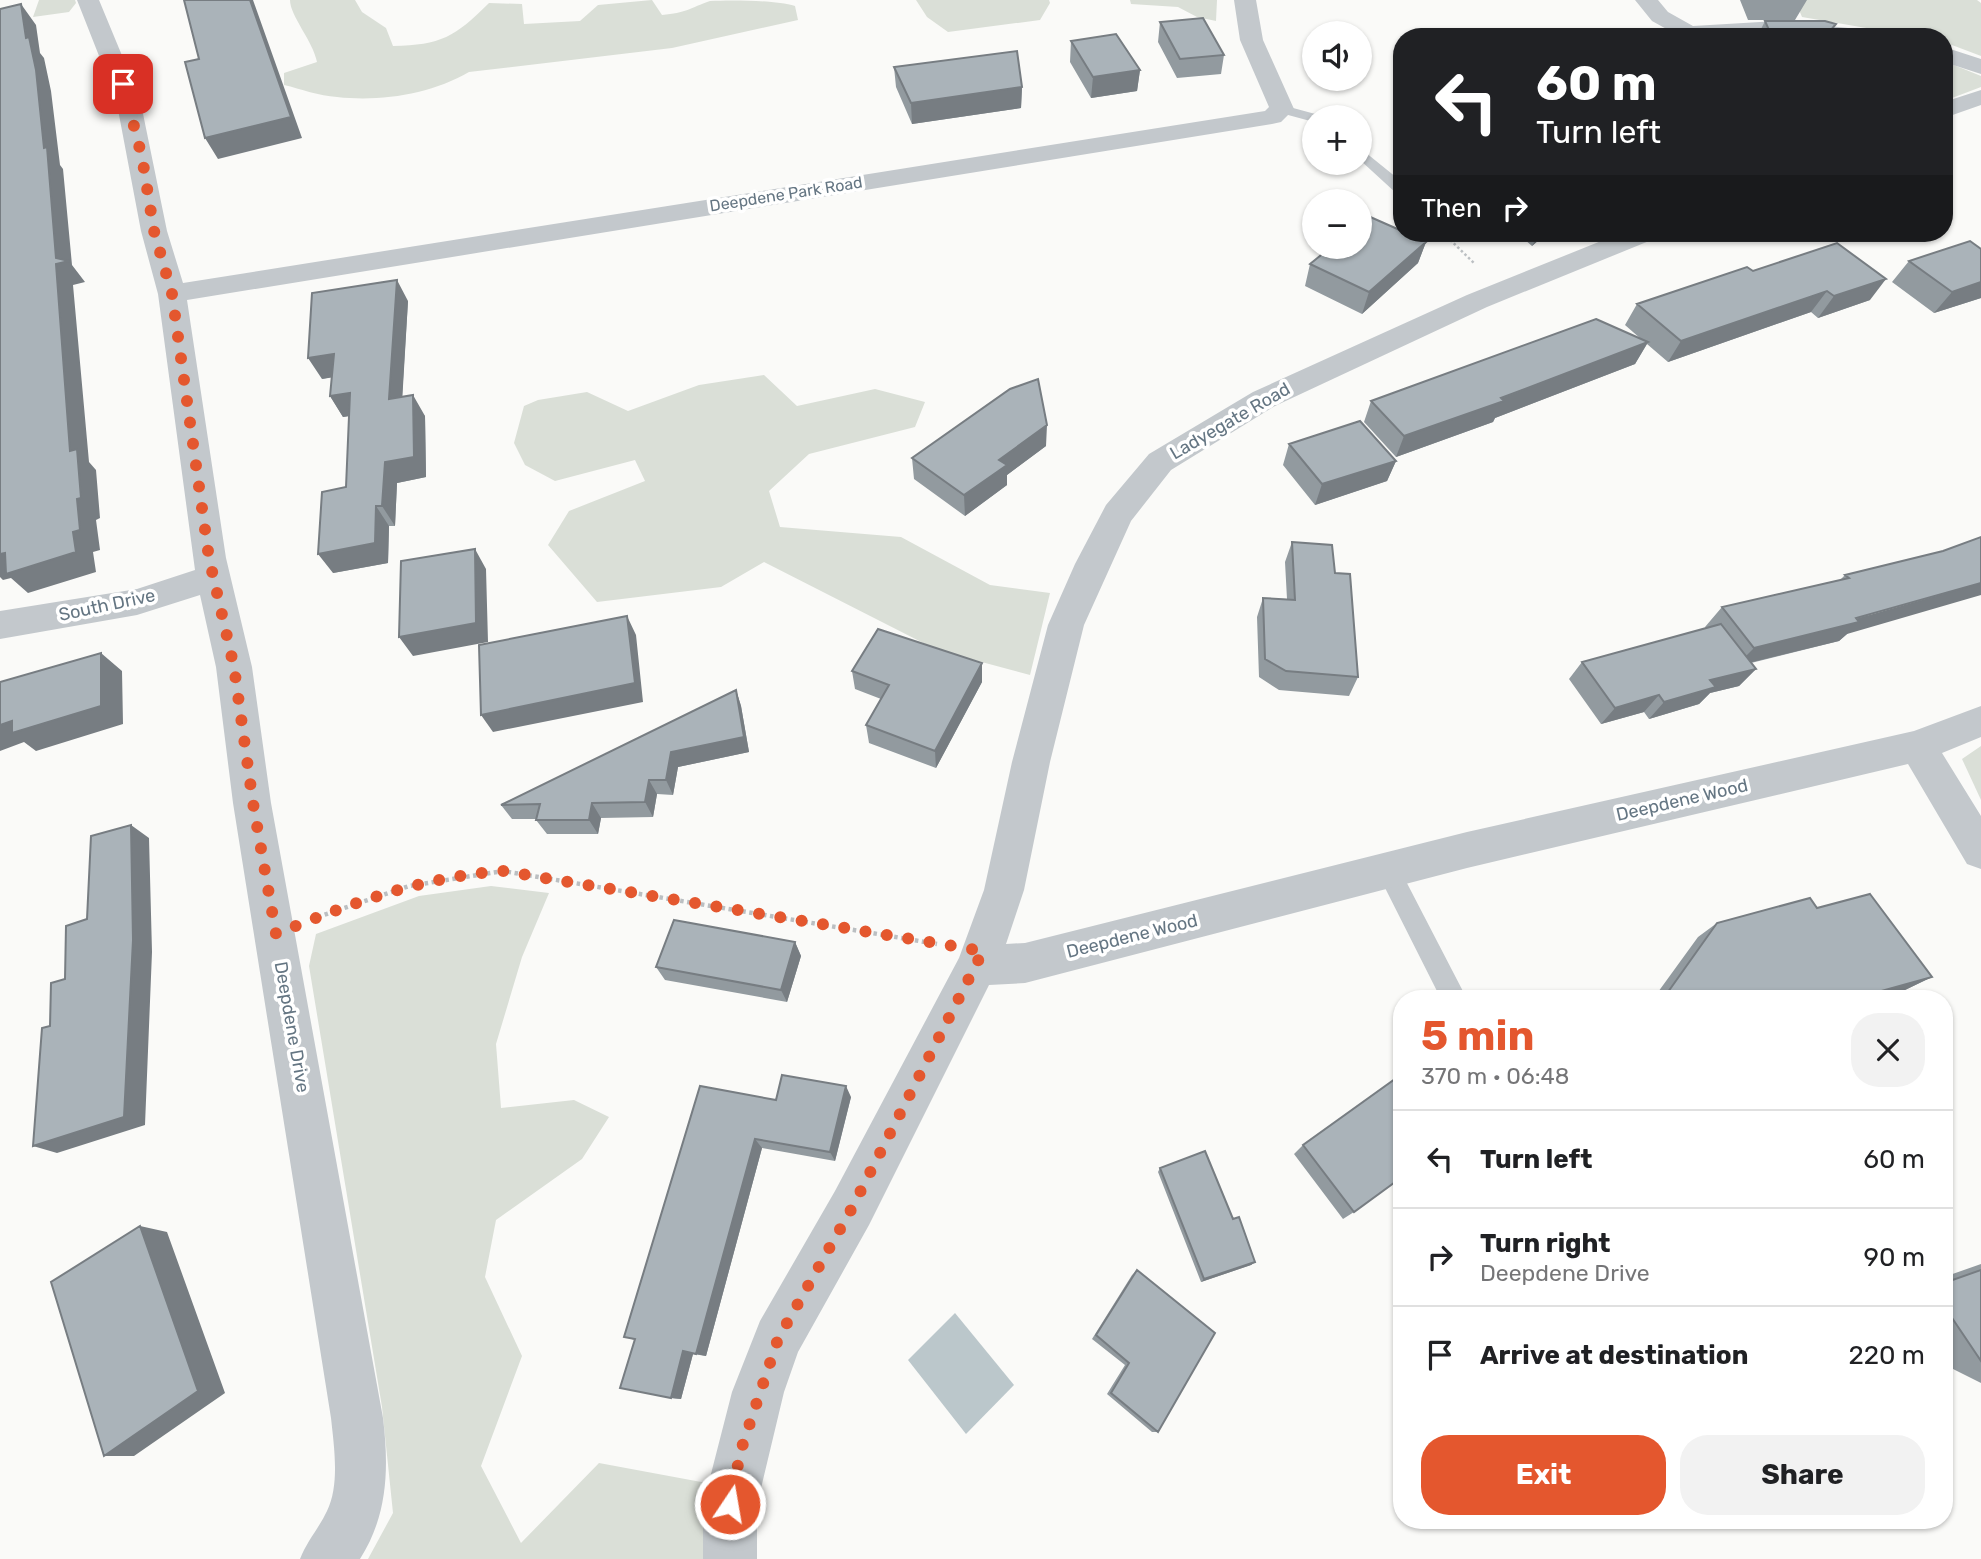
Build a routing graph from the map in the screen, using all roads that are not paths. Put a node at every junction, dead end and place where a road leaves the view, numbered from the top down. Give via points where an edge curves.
1 (88, 0) edge
2 (1245, 0) edge
3 (1646, 0) edge
4 (1677, 28) edge
5 (1953, 57) edge
6 (1981, 68) edge
7 (1981, 97) edge
8 (1953, 108) edge
9 (1282, 109) junction
10 (1302, 115) edge
11 (1372, 163) edge
12 (1393, 183) edge
13 (1622, 242) edge
14 (172, 294) junction
15 (213, 577) junction
16 (0, 625) edge
17 (1981, 721) edge
18 (1917, 746) junction
19 (1981, 851) edge
20 (1388, 870) junction
21 (980, 959) junction
22 (1449, 990) edge
23 (327, 1559) edge
24 (730, 1559) edge

1 - 14 street, Deepdene Drive via 128,99 154,231
2 - 9 street via 1243,12 1250,38
3 - 4 street via 1656,14
5 - 6 street
7 - 8 street
9 - 10 lane
9 - 14 street, Deepdene Park Road via 1272,117
11 - 12 lane
13 - 21 street, Ladyegate Road via 1477,301 1306,379 1230,418 1160,462 1118,514 1066,625 1004,890
14 - 15 street, Deepdene Drive
15 - 16 street, South Drive via 136,602
15 - 23 street, Deepdene Drive via 234,667 357,1414 356,1507
17 - 18 street, Deepdene Wood
18 - 19 street
18 - 20 street, Deepdene Wood
20 - 21 street, Deepdene Wood via 1025,963
20 - 22 lane
21 - 24 street via 858,1196 778,1339 741,1450 730,1504

